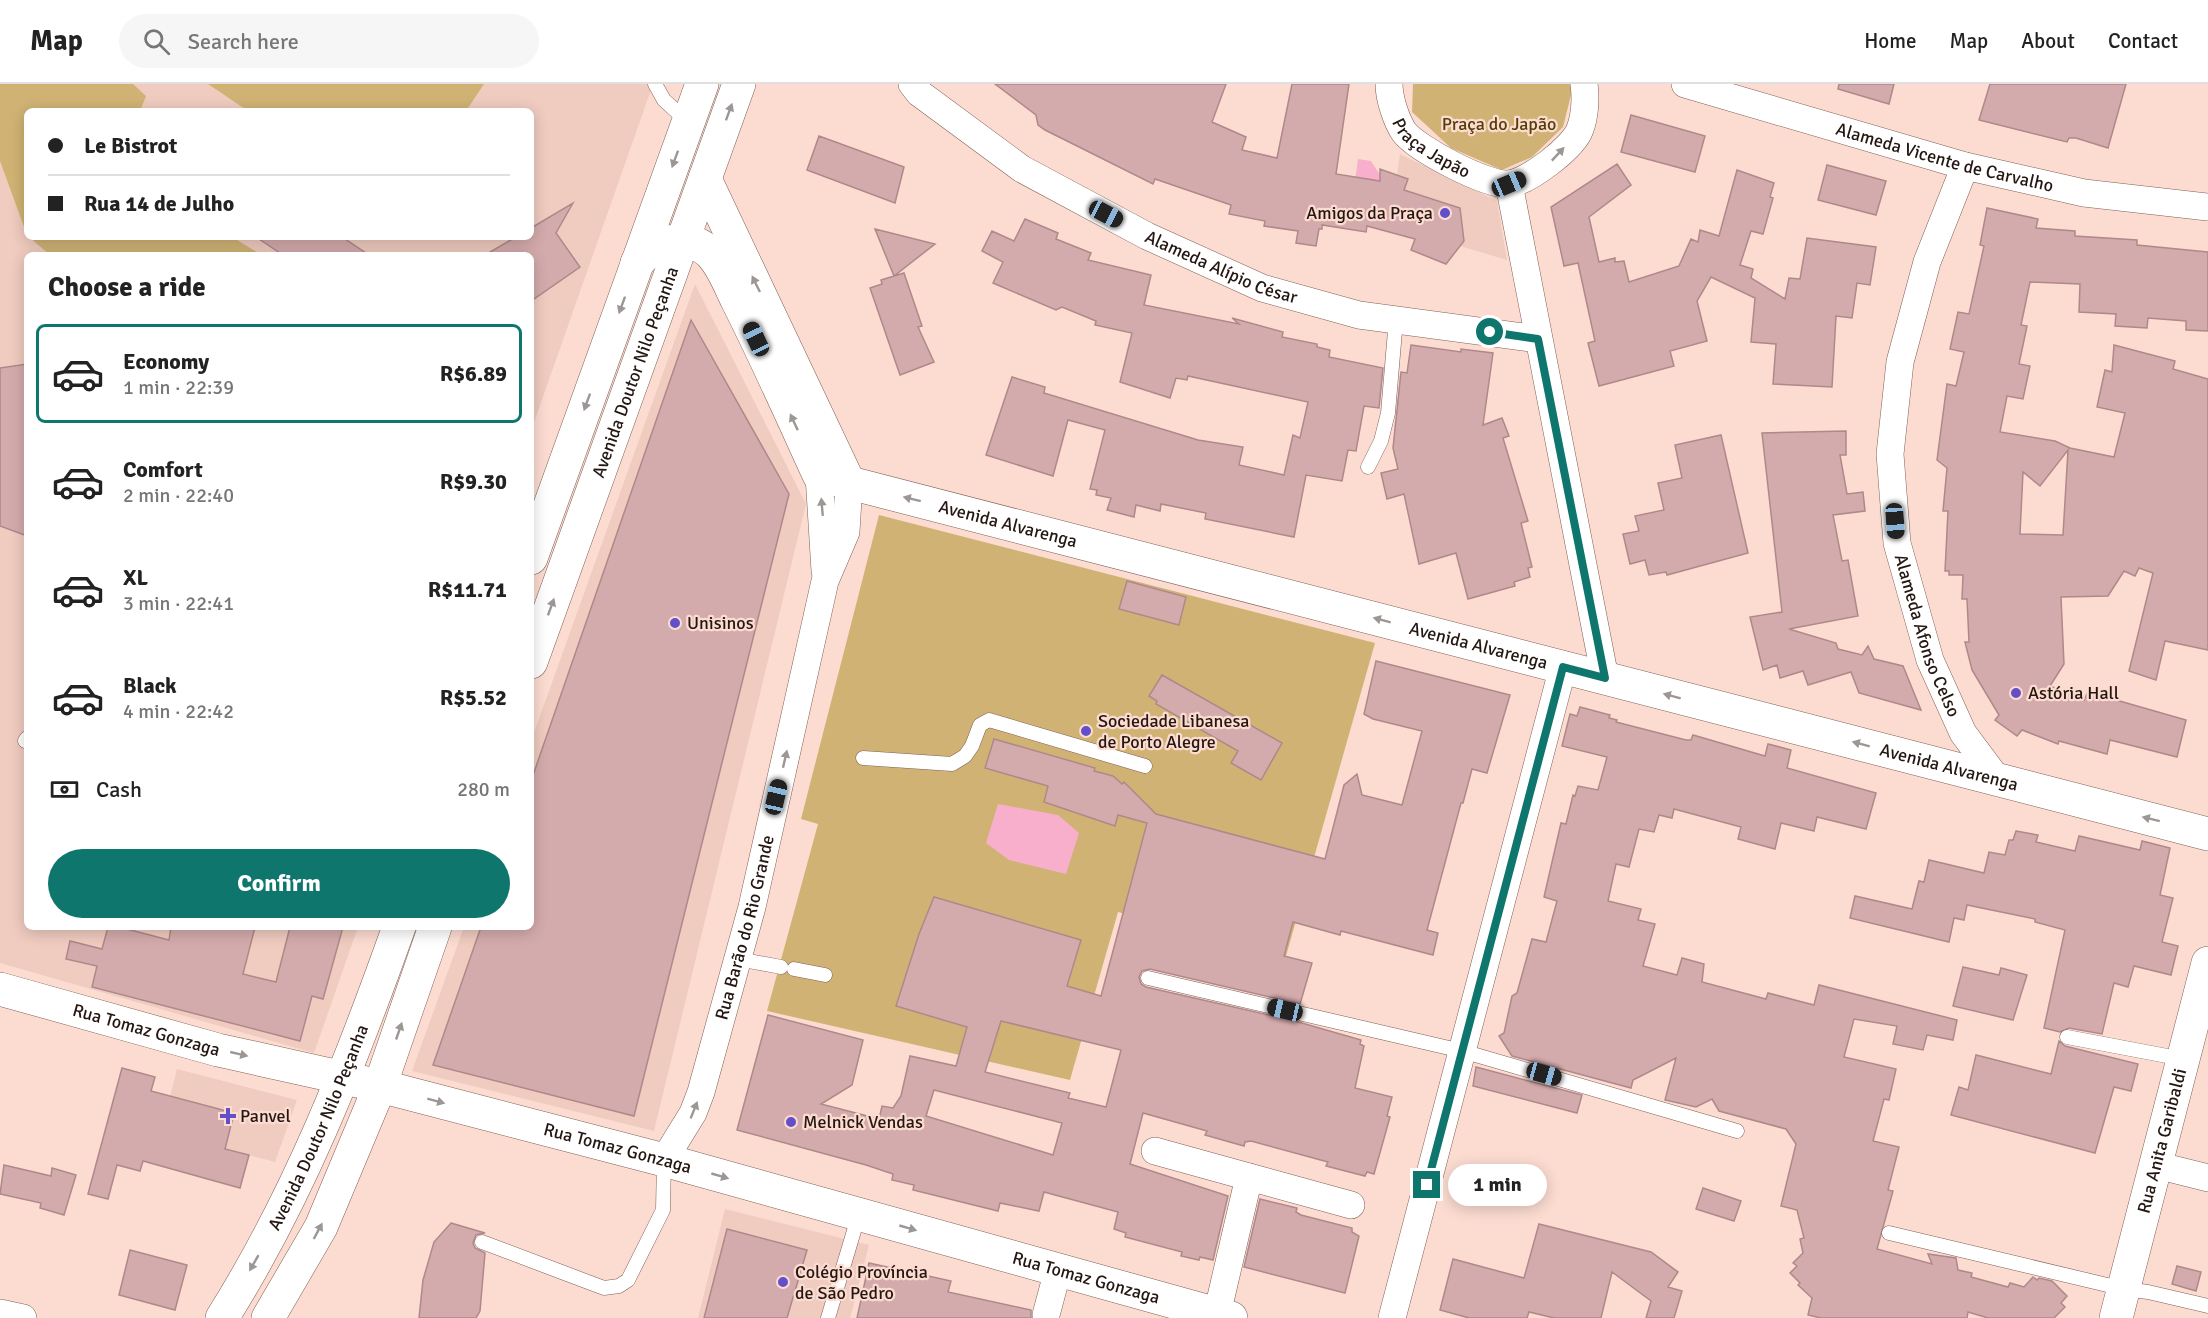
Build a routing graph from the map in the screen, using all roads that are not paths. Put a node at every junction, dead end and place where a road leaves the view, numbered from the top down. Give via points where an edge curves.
1 (655, 84) edge
2 (702, 84) edge
3 (740, 84) edge
4 (912, 84) edge
5 (1389, 84) edge
6 (1584, 84) edge
7 (1685, 84) edge
8 (688, 122) junction
9 (1965, 166) junction
10 (705, 179) junction
11 (1509, 184) junction
12 (2208, 207) edge
13 (683, 241) junction
14 (637, 263) junction
15 (1396, 319) junction
16 (747, 320) junction
17 (781, 337) junction
18 (1538, 339) junction
19 (1368, 467) dead end
20 (834, 479) junction
21 (534, 550) edge
22 (534, 654) edge
23 (1563, 667) junction
24 (1605, 678) junction
25 (863, 758) dead end
26 (1145, 766) dead end
27 (1998, 780) junction
28 (2208, 834) edge
29 (398, 930) edge
30 (434, 930) edge
31 (738, 959) junction
32 (2208, 963) edge
33 (825, 975) dead end
34 (1148, 978) dead end
35 (0, 989) edge
36 (2067, 1037) dead end
37 (1462, 1051) junction
38 (2183, 1059) junction
39 (344, 1078) junction
40 (380, 1086) junction
41 (1737, 1131) dead end
42 (1155, 1151) dead end
43 (664, 1160) junction
44 (2156, 1165) junction
45 (1249, 1177) junction
46 (2208, 1178) edge
47 (1351, 1205) dead end
48 (859, 1214) junction
49 (1889, 1233) dead end
50 (482, 1242) dead end
51 (1058, 1270) junction
52 (2120, 1304) edge
53 (2208, 1306) edge
54 (0, 1312) edge
55 (1046, 1315) dead end
56 (1224, 1316) edge
57 (23, 1318) edge
58 (222, 1318) edge
59 (268, 1318) edge
60 (828, 1318) edge
61 (1392, 1318) edge

1 - 8 lane via 664,100
2 - 8 street, Avenida Doutor Nilo Peçanha
10 -> 3 street, Avenida Doutor Nilo Peçanha
4 - 15 street, Alameda Alípio César via 1022,170 1147,236 1262,288 1359,315
5 - 11 street, Praça Japão via 1404,132 1444,160 1480,178
11 -> 6 street via 1545,168 1580,131 1586,97
7 - 9 street, Alameda Vicente de Carvalho
8 -> 14 street, Avenida Doutor Nilo Peçanha
9 - 12 street, Alameda Vicente de Carvalho via 2084,193
9 - 27 street, Alameda Afonso Celso via 1927,262 1900,362 1890,454 1897,543 1930,660 1964,733
10 - 13 street, Avenida Doutor Nilo Peçanha
17 -> 10 street
11 - 18 street
13 - 14 street via 657,246
13 - 16 street via 700,246 716,259
22 -> 13 street, Avenida Doutor Nilo Peçanha
14 -> 21 street, Avenida Doutor Nilo Peçanha
15 - 18 street, Alameda Alípio César
15 - 19 lane via 1388,413 1381,441
16 - 17 street
20 -> 16 street
17 - 20 street
18 - 24 street
23 -> 20 street, Avenida Alvarenga
31 -> 20 street, Rua Barão do Rio Grande via 825,581
23 - 24 street, Avenida Alvarenga
23 - 37 street
27 -> 24 street, Avenida Alvarenga
25 - 26 lane via 952,764 965,756 980,725 989,720
28 -> 27 street, Avenida Alvarenga
29 - 39 street, Avenida Doutor Nilo Peçanha
40 -> 30 street, Avenida Doutor Nilo Peçanha
31 - 33 lane
43 -> 31 street, Rua Barão do Rio Grande via 693,1113
32 - 38 street, Rua Anita Garibaldi
34 - 37 lane
35 -> 39 street, Rua Tomaz Gonzaga via 218,1050
36 - 38 lane
37 - 41 lane
37 - 61 street
38 - 44 street, Rua Anita Garibaldi
39 - 40 street, Rua Tomaz Gonzaga
39 -> 58 street, Avenida Doutor Nilo Peçanha via 281,1216
40 -> 43 street, Rua Tomaz Gonzaga
59 -> 40 street, Avenida Doutor Nilo Peçanha via 321,1227
42 - 45 street
43 -> 48 street, Rua Tomaz Gonzaga
43 - 50 lane via 663,1210 628,1280 620,1286 604,1288
44 - 46 street
44 - 52 street, Rua Anita Garibaldi
45 - 47 street
45 - 56 street
48 -> 51 street, Rua Tomaz Gonzaga
48 - 60 lane
49 - 52 lane
51 - 55 street
51 - 56 street, Rua Tomaz Gonzaga
52 - 53 lane
54 - 57 street

